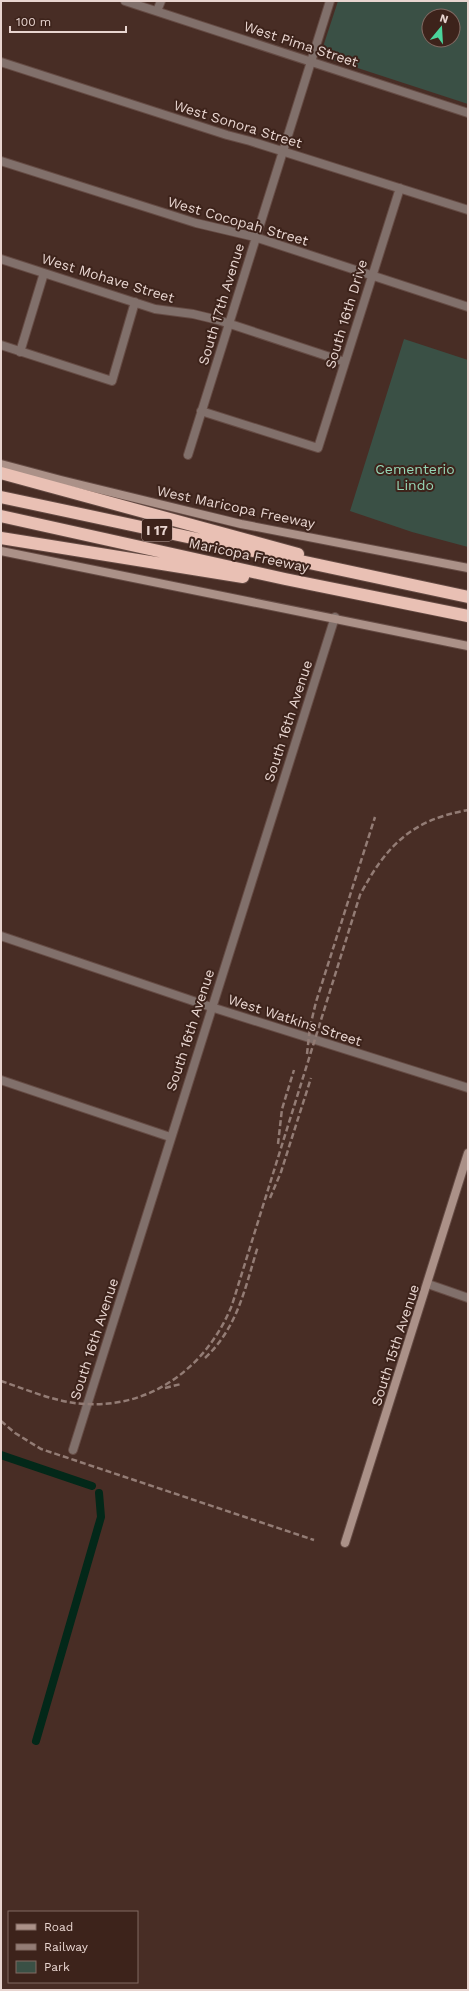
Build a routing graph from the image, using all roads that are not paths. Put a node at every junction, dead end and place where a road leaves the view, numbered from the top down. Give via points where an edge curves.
1 (125, 1) edge
2 (160, 1) edge
3 (330, 1) edge
4 (157, 11) junction
5 (311, 61) junction
6 (1, 62) edge
7 (468, 113) edge
8 (283, 151) junction
9 (1, 161) edge
10 (400, 188) junction
11 (468, 210) edge
12 (256, 237) junction
13 (1, 259) edge
14 (44, 273) junction
15 (372, 274) junction
16 (135, 302) junction
17 (468, 307) edge
18 (228, 324) junction
19 (1, 345) edge
20 (20, 352) junction
21 (345, 362) junction
22 (201, 411) junction
23 (188, 455) dead end
24 (1, 464) edge
25 (1, 473) edge
26 (1, 497) edge
27 (1, 516) edge
28 (1, 538) edge
29 (1, 551) edge
30 (312, 563) junction
31 (468, 568) edge
32 (285, 578) junction
33 (468, 597) edge
34 (468, 616) edge
35 (335, 618) junction
36 (468, 646) edge
37 (1, 936) edge
38 (211, 1007) junction
39 (1, 1080) edge
40 (468, 1088) edge
41 (170, 1137) junction
42 (468, 1153) edge
43 (428, 1284) junction
44 (468, 1298) edge
45 (73, 1450) dead end
46 (345, 1543) dead end

1 - 4 street, West Pima Street
2 - 4 street
3 - 5 street, South 17th Avenue
4 - 5 street, West Pima Street
5 - 7 street, West Pima Street
5 - 8 street, South 17th Avenue
6 - 8 street, West Sonora Street via 227,136
8 - 10 street, West Sonora Street
8 - 12 street, South 17th Avenue
9 - 12 street, West Cocopah Street via 196,223
10 - 11 street, West Sonora Street
10 - 15 street, South 16th Drive
12 - 15 street, West Cocopah Street
12 - 18 street, South 17th Avenue
13 - 14 street, West Mohave Street
14 - 16 street, West Mohave Street
14 - 20 street
15 - 17 street, West Cocopah Street
15 - 21 street, South 16th Drive
16 - 18 street, West Mohave Street via 165,311 204,316
16 - 20 street via 112,381
18 - 21 street, West Mohave Street
18 - 22 street, South 17th Avenue
19 - 20 street
21 - 22 street, South 16th Drive via 318,448
22 - 23 street, South 17th Avenue
24 - 31 main road, West Maricopa Freeway via 241,524
25 - 30 highway via 295,552
26 - 30 highway, Maricopa Freeway / I 17
27 - 32 highway, Maricopa Freeway / I 17
28 - 32 highway via 244,577
29 - 35 main road
30 - 33 highway, Maricopa Freeway / I 17
32 - 34 highway, Maricopa Freeway / I 17
35 - 36 main road
35 - 38 street, South 16th Avenue
37 - 38 street, West Watkins Street
38 - 40 street, West Watkins Street
38 - 41 street, South 16th Avenue
39 - 41 street
41 - 45 street, South 16th Avenue
42 - 43 main road, South 15th Avenue
43 - 44 street
43 - 46 main road, South 15th Avenue

